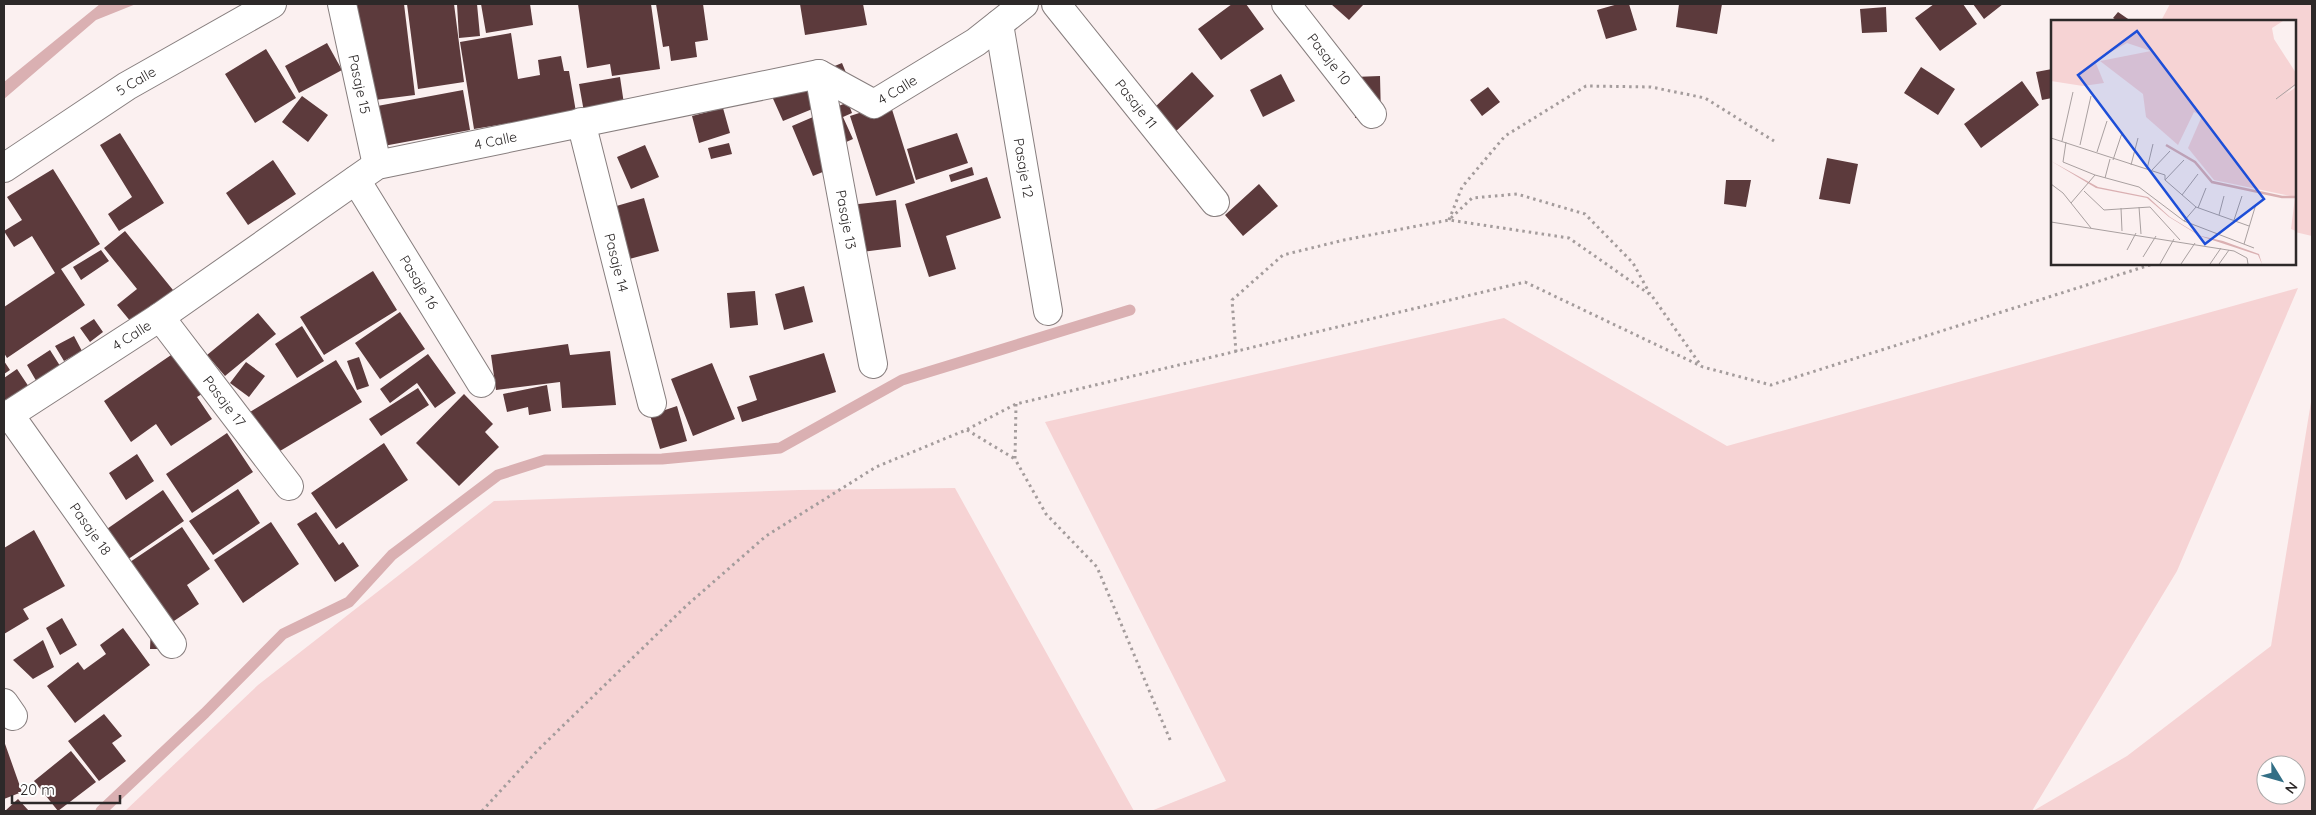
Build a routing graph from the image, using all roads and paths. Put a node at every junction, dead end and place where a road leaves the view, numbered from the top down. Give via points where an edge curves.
1 (272, 4) edge
2 (342, 4) edge
3 (1024, 4) edge
4 (1056, 4) edge
5 (1286, 4) edge
6 (999, 24) junction
7 (819, 74) junction
8 (1372, 114) dead end
9 (581, 122) junction
10 (1774, 141) dead end
11 (4, 168) edge
12 (367, 172) junction
13 (1215, 202) dead end
14 (1449, 220) junction
15 (2150, 265) edge
16 (1652, 296) junction
17 (1048, 312) dead end
18 (160, 317) junction
19 (1236, 352) junction
20 (873, 364) dead end
21 (1703, 367) junction
22 (481, 384) dead end
23 (652, 403) dead end
24 (1016, 404) junction
25 (7, 416) edge
26 (966, 430) junction
27 (1015, 458) junction
28 (289, 486) dead end
29 (172, 644) dead end
30 (1171, 742) dead end
31 (482, 811) edge

1 - 11 street, 5 Calle via 127,86
2 - 12 street, Pasaje 15
3 - 6 street, 4 Calle
4 - 13 street, Pasaje 11
5 - 8 street, Pasaje 10
6 - 7 street, 4 Calle via 976,42 874,104
6 - 17 street, Pasaje 12
7 - 9 street, 4 Calle
7 - 20 street, Pasaje 13
9 - 12 street, 4 Calle
9 - 23 street, Pasaje 14
10 - 14 path via 1705,98 1651,86 1586,86 1505,136 1462,187
12 - 18 street, 4 Calle
12 - 22 street, Pasaje 16
14 - 16 path via 1569,238
14 - 16 path via 1472,198 1517,194 1586,214 1633,264
14 - 19 path via 1283,255 1232,300
15 - 21 path via 1771,385
16 - 21 path
18 - 25 street, 4 Calle
18 - 28 street, Pasaje 17
19 - 21 path via 1525,282
19 - 24 path
24 - 26 path
24 - 27 path
25 - 29 street, Pasaje 18
26 - 27 path
26 - 31 path via 876,467 766,536 679,613 538,750
27 - 30 path via 1046,514 1097,567

